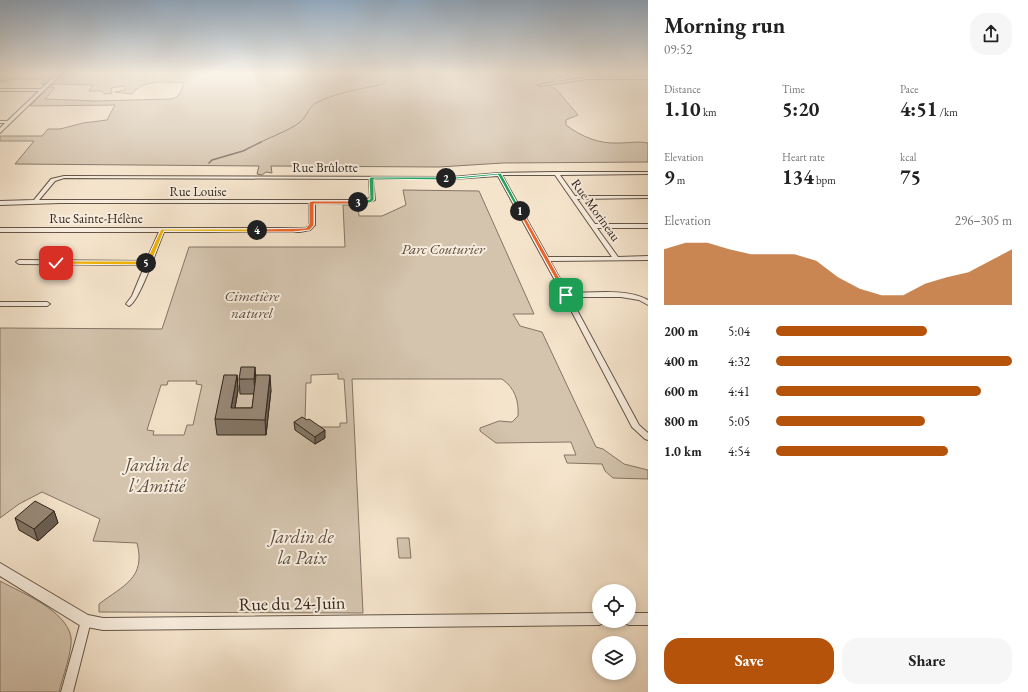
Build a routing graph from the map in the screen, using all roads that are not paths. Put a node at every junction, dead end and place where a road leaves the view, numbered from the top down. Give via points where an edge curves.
1 (26, 105) edge
2 (0, 122) edge
3 (9, 122) junction
4 (0, 130) edge
5 (648, 173) edge
6 (499, 174) junction
7 (556, 174) junction
8 (371, 178) junction
9 (648, 197) edge
10 (573, 198) junction
11 (36, 201) junction
12 (312, 202) junction
13 (0, 203) edge
14 (594, 226) junction
15 (648, 226) edge
16 (0, 230) edge
17 (162, 230) junction
18 (617, 258) junction
19 (648, 258) edge
20 (546, 259) junction
21 (19, 262) dead end
22 (148, 263) junction
23 (566, 295) junction
24 (648, 303) edge
25 (0, 304) edge
26 (47, 304) dead end
27 (129, 304) dead end
28 (648, 437) edge
29 (0, 569) edge
30 (592, 619) edge
31 (636, 619) edge
32 (648, 619) edge
33 (86, 621) junction
34 (67, 692) edge

1 - 3 street
2 - 3 street
3 - 4 street
5 - 7 street, Rue Brûlotte
6 - 7 street, Rue Brûlotte
6 - 8 street, Rue Brûlotte via 452,178
6 - 20 street
7 - 10 street, Rue Morineau
8 - 11 street, Rue Brûlotte via 61,177 53,180
8 - 12 street, Rue Louise via 373,199 370,202
9 - 10 street
10 - 14 street, Rue Morineau
11 - 12 street, Rue Louise
11 - 13 street, Rue Louise
12 - 17 street, Rue Sainte-Hélène via 312,225 304,230
14 - 15 street
14 - 18 street, Rue Morineau
16 - 17 street, Rue Sainte-Hélène
17 - 22 street
18 - 19 street
18 - 20 street
20 - 23 street
21 - 22 street
22 - 27 street via 135,296
23 - 24 street via 629,295 640,297
23 - 28 street via 636,427
25 - 26 street
29 - 33 street, Rue du 24-Juin
30 - 33 street, Rue du 24-Juin via 110,624
31 - 32 street
33 - 34 street

